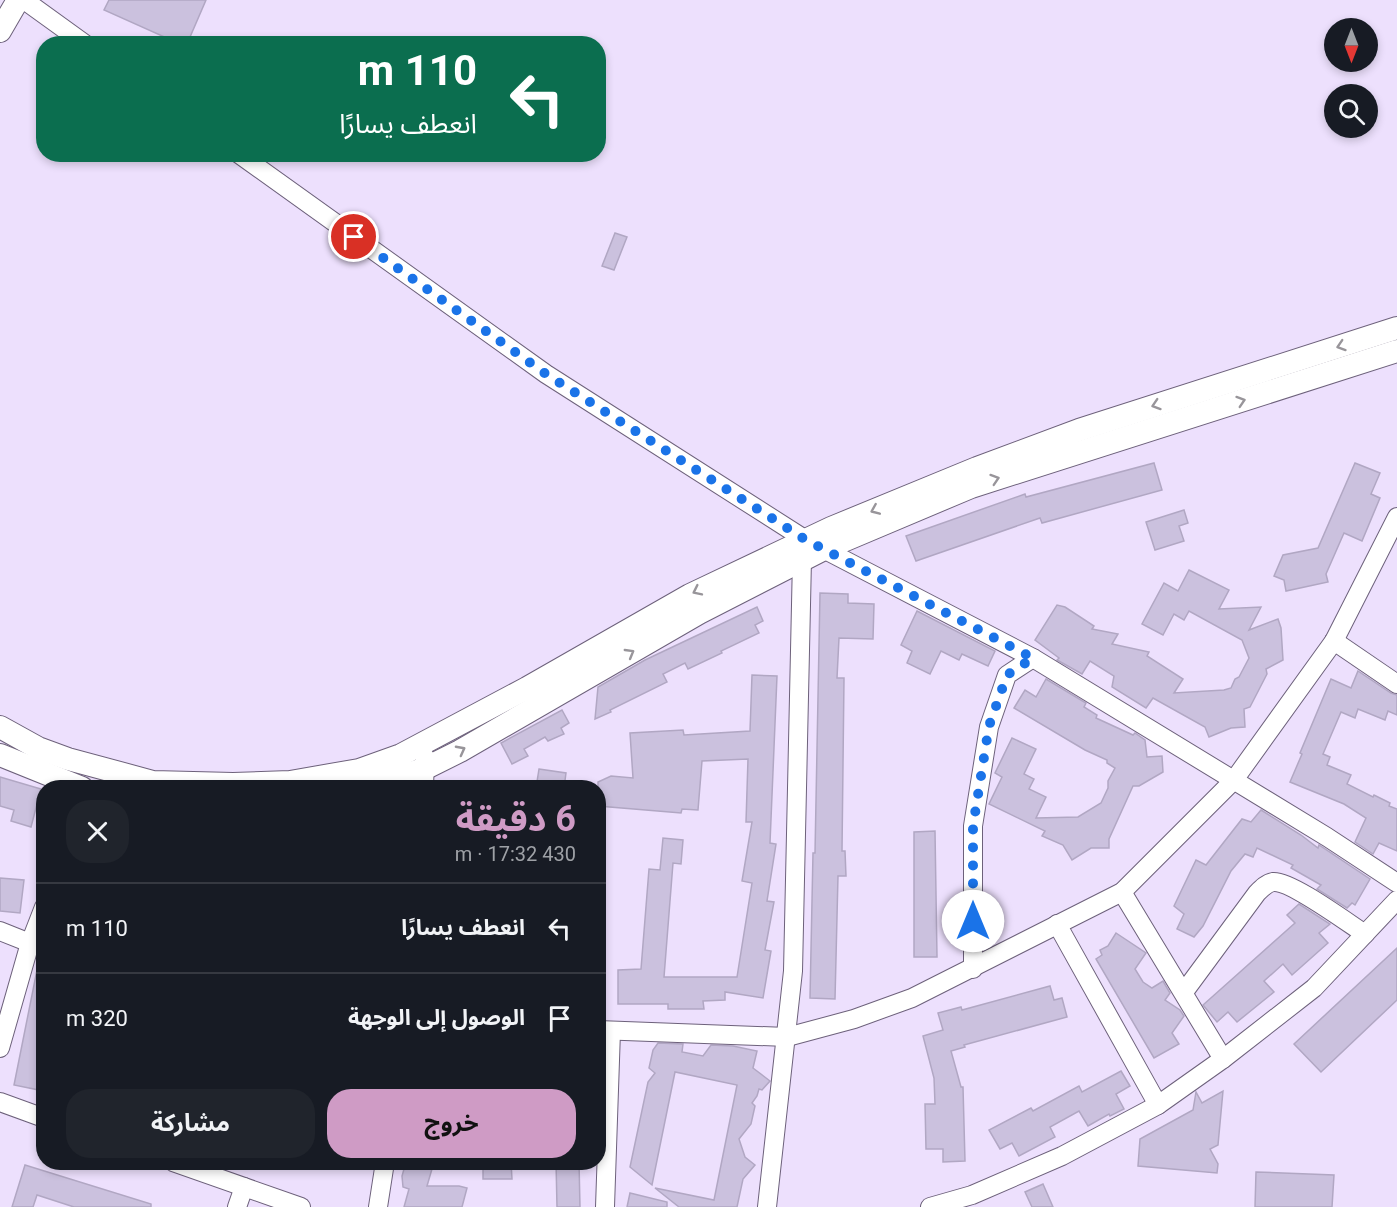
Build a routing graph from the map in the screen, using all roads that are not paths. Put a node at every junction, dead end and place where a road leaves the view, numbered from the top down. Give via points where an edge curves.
1 (18, 0) edge
2 (24, 0) edge
3 (0, 31) edge
4 (74, 36) edge
5 (250, 162) edge
6 (1397, 328) edge
7 (1397, 351) edge
8 (1397, 517) edge
9 (810, 549) junction
10 (1334, 641) junction
11 (1033, 658) junction
12 (1397, 684) edge
13 (0, 727) edge
14 (424, 743) junction
15 (0, 755) edge
16 (425, 778) edge
17 (62, 780) edge
18 (146, 780) edge
19 (302, 780) edge
20 (1234, 780) junction
21 (1397, 883) edge
22 (1122, 892) junction
23 (1397, 900) edge
24 (1057, 924) junction
25 (0, 931) edge
26 (1365, 934) junction
27 (36, 945) edge
28 (36, 948) edge
29 (973, 969) junction
30 (1184, 992) junction
31 (606, 1031) edge
32 (787, 1037) junction
33 (0, 1048) edge
34 (1223, 1059) junction
35 (0, 1102) edge
36 (1158, 1105) junction
37 (36, 1115) edge
38 (196, 1170) edge
39 (384, 1170) edge
40 (605, 1170) edge
41 (244, 1187) junction
42 (237, 1207) edge
43 (301, 1207) edge
44 (378, 1207) edge
45 (605, 1207) edge
46 (767, 1207) edge
47 (930, 1207) edge

1 - 3 street
2 - 4 street
5 - 9 street via 546,374
6 -> 9 street via 1079,430 977,468
9 -> 7 street via 971,487
8 - 10 street
9 - 11 street
9 -> 14 street via 690,595
16 -> 9 street via 460,751
9 - 32 street
10 - 12 street
10 - 20 street
11 - 20 street
11 - 29 street via 1007,675 989,726 973,826
13 - 18 street via 68,759
14 - 16 street
14 - 19 street via 359,770
15 - 17 street
20 - 21 street
20 - 22 street
22 - 24 street
22 - 30 street
23 - 26 street
24 - 29 street
24 - 36 street
25 - 27 street
26 - 30 street via 1290,886 1273,882 1257,892
26 - 34 street via 1314,988
28 - 33 street
29 - 32 street via 912,998
30 - 34 street
31 - 32 street
32 - 46 street
34 - 36 street
35 - 37 street
36 - 47 street via 1062,1156 972,1195
38 - 41 street
39 - 44 street
40 - 45 street
41 - 42 street
41 - 43 street

